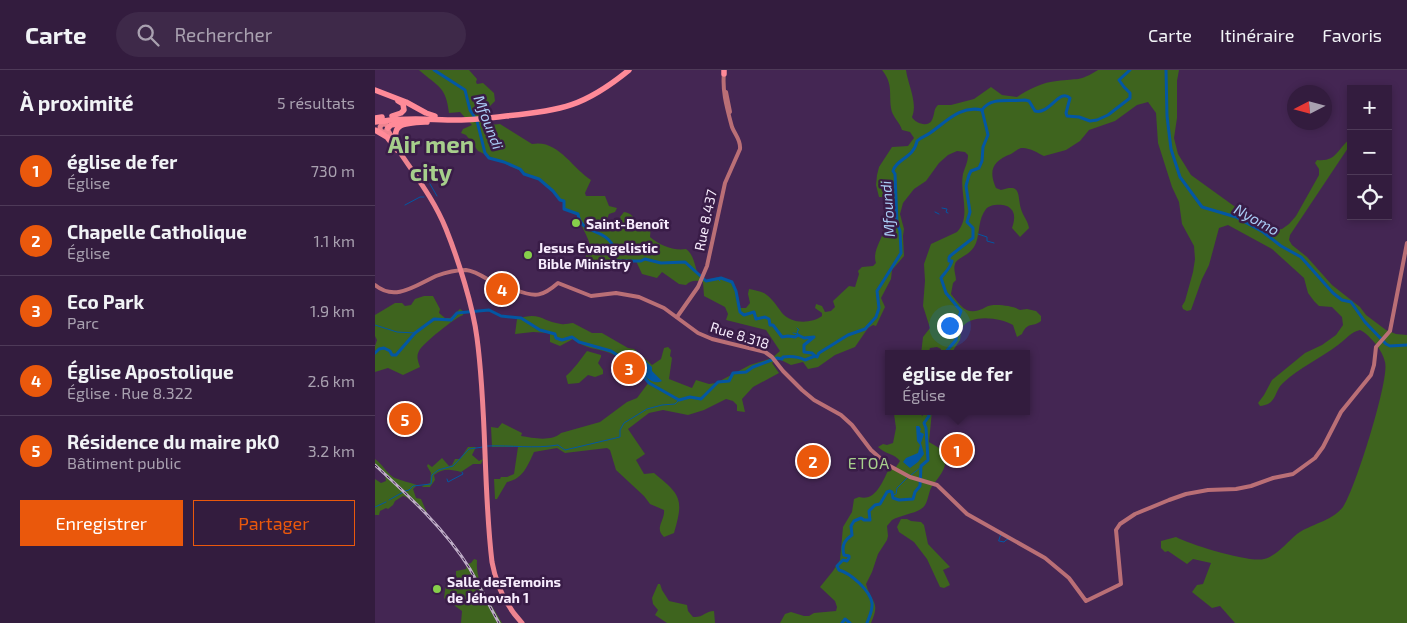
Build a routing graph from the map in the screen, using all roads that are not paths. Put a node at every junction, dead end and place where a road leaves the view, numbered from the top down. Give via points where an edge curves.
1 (625, 70) edge
2 (629, 70) edge
3 (725, 71) edge
4 (375, 91) edge
5 (392, 116) junction
6 (421, 116) junction
7 (446, 117) junction
8 (469, 118) junction
9 (480, 118) junction
10 (459, 120) junction
11 (380, 123) edge
12 (407, 123) junction
13 (401, 152) junction
14 (1407, 242) edge
15 (460, 271) junction
16 (375, 285) edge
17 (677, 317) junction
18 (522, 623) edge

1 - 9 highway via 593,94 569,104
2 - 9 highway via 588,99 566,108
3 - 17 main road, Rue 8.437 via 725,101 740,149 725,183 702,278
4 - 5 highway via 403,104 402,112
4 - 7 highway via 410,103 425,113
5 - 6 highway
5 - 11 highway
6 - 7 highway
6 - 11 highway
7 - 8 highway
8 - 9 highway
8 - 10 highway
10 - 11 highway via 413,118
10 - 12 highway
11 - 12 highway
11 - 13 highway
11 - 13 highway via 387,137
12 - 13 highway via 398,127 395,133
13 - 15 highway via 443,218
14 - 17 main road, Rue 8.318 via 1390,331 1377,347 1371,375 1341,412 1315,458 1293,474 1240,489 1186,494 1130,517 1116,530 1121,584 1086,601 1053,563 967,514 937,485 905,475 888,465 871,450 852,425 814,400 762,350 697,333
15 - 16 main road via 437,276 397,292 384,291
15 - 17 main road, Rue 8.318 via 474,272 496,284 527,294 545,293 558,283 591,296 619,293 639,297
15 - 18 highway via 477,338 482,378 493,566 500,590

